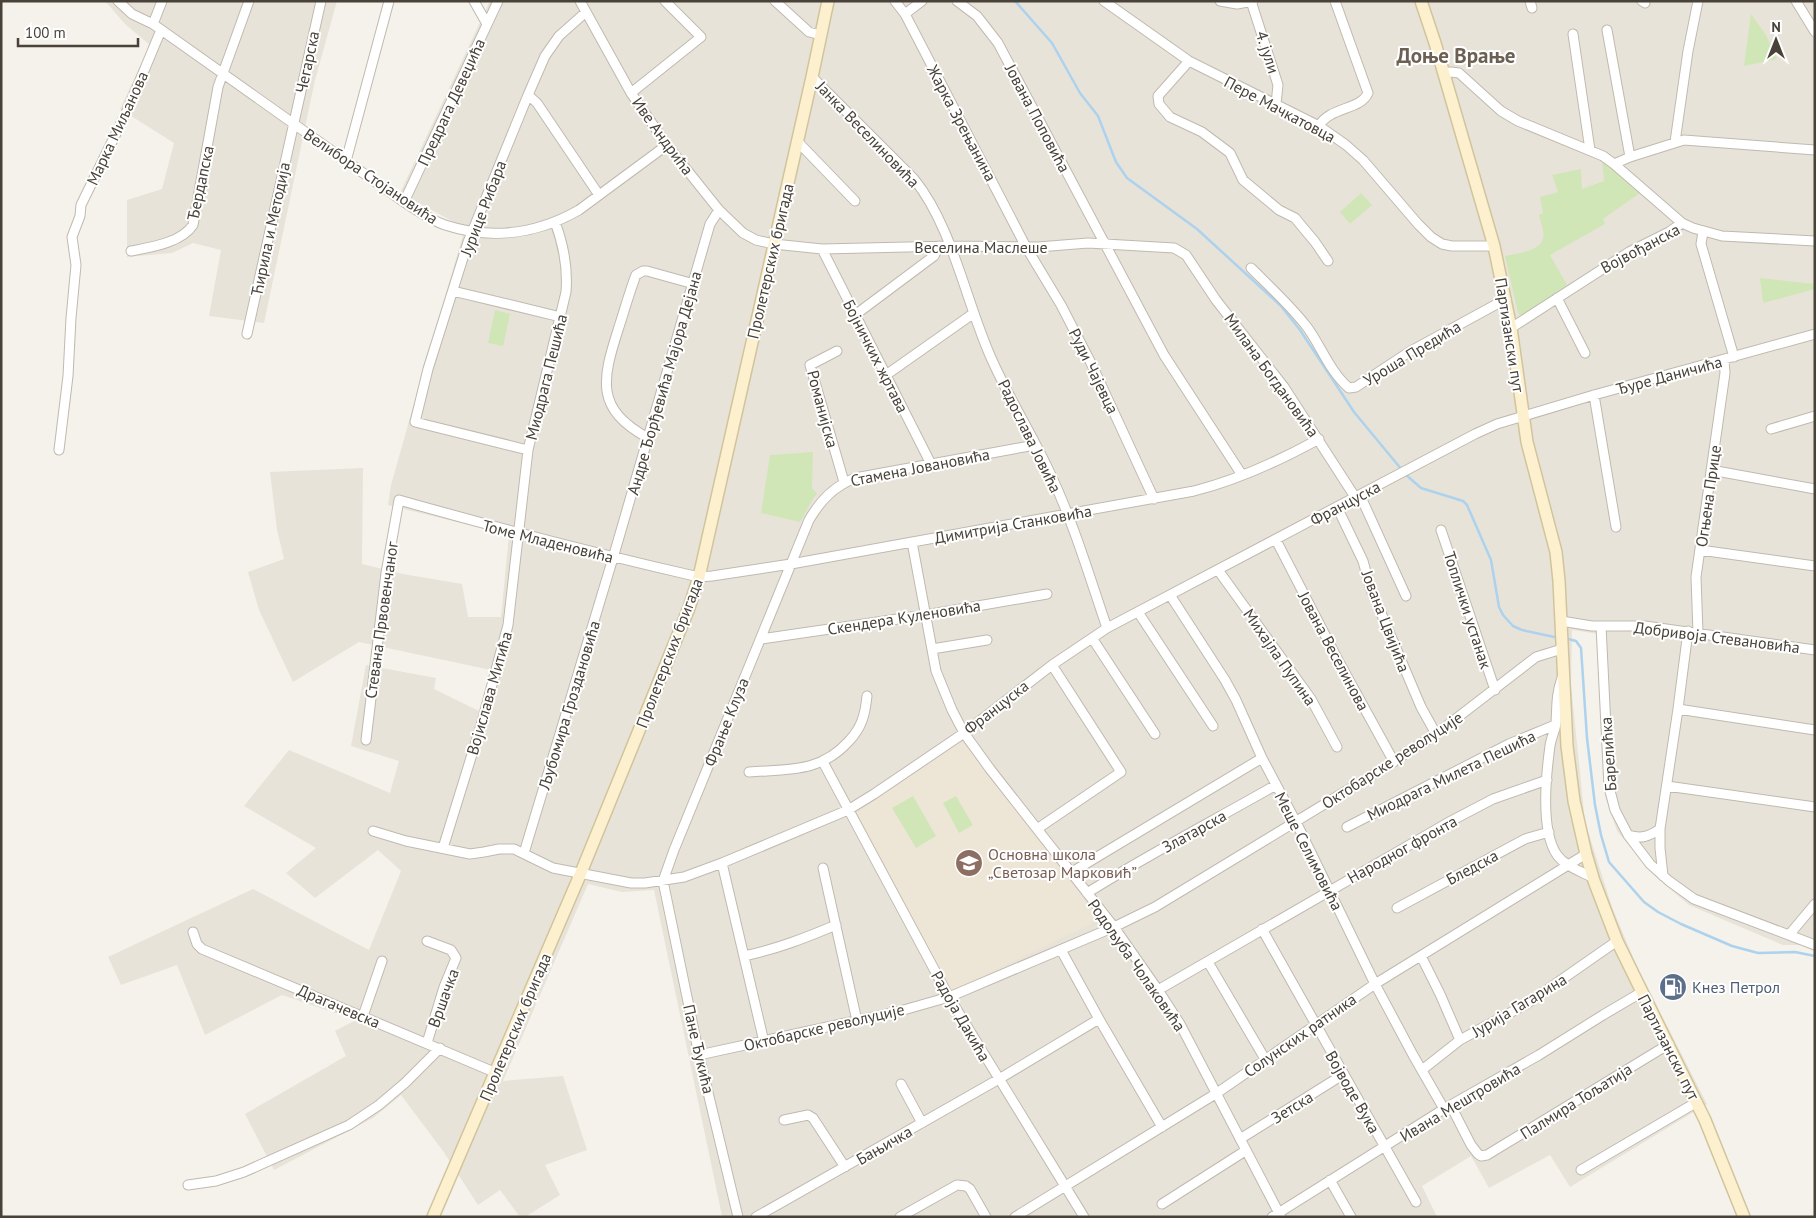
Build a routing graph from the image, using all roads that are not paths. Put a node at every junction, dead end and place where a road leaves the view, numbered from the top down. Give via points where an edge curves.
1 (118, 1) edge
2 (162, 1) edge
3 (249, 1) edge
4 (320, 1) edge
5 (389, 1) edge
6 (474, 1) edge
7 (498, 1) edge
8 (580, 1) edge
9 (665, 1) edge
10 (775, 1) edge
11 (828, 1) edge
12 (895, 1) edge
13 (922, 1) edge
14 (958, 1) edge
15 (1104, 1) edge
16 (1220, 1) edge
17 (1335, 1) edge
18 (1421, 1) edge
19 (1698, 1) edge
20 (1796, 1) edge
21 (1252, 2) edge
22 (586, 12) junction
23 (905, 14) junction
24 (153, 24) junction
25 (486, 24) junction
26 (160, 30) junction
27 (1607, 30) dead end
28 (1815, 32) edge
29 (1573, 34) dead end
30 (821, 35) junction
31 (1189, 61) junction
32 (1444, 73) junction
33 (223, 74) junction
34 (812, 77) junction
35 (631, 93) junction
36 (528, 95) junction
37 (1276, 104) junction
38 (294, 124) junction
39 (1319, 126) junction
40 (798, 141) junction
41 (1675, 142) junction
42 (667, 145) junction
43 (1590, 150) junction
44 (1815, 150) edge
45 (1630, 157) junction
46 (346, 161) junction
47 (1614, 164) junction
48 (599, 195) junction
49 (404, 202) junction
50 (855, 202) dead end
51 (719, 210) junction
52 (555, 222) junction
53 (1682, 223) junction
54 (472, 232) junction
55 (1703, 232) junction
56 (1815, 241) edge
57 (774, 244) junction
58 (1105, 244) junction
59 (939, 246) junction
60 (950, 246) junction
61 (1494, 246) junction
62 (1026, 247) junction
63 (822, 249) junction
64 (131, 251) dead end
65 (1186, 255) joint
66 (1328, 261) dead end
67 (1251, 268) dead end
68 (694, 284) junction
69 (453, 291) junction
70 (1557, 298) junction
71 (1506, 299) junction
72 (974, 313) junction
73 (855, 315) junction
74 (561, 317) junction
75 (1511, 328) junction
76 (247, 334) dead end
77 (1815, 334) edge
78 (837, 351) dead end
79 (1585, 353) dead end
80 (1734, 357) junction
81 (1724, 360) junction
82 (886, 374) junction
83 (1594, 395) junction
84 (1815, 416) edge
85 (1523, 417) junction
86 (1771, 429) dead end
87 (648, 438) junction
88 (1319, 439) junction
89 (1036, 445) junction
90 (59, 450) dead end
91 (528, 450) junction
92 (931, 464) junction
93 (1711, 470) junction
94 (1242, 475) junction
95 (844, 482) junction
96 (1815, 488) edge
97 (1358, 496) junction
98 (1154, 499) junction
99 (399, 500) joint
100 (1337, 507) junction
101 (1067, 514) junction
102 (1616, 527) dead end
103 (1441, 530) dead end
104 (518, 534) junction
105 (1276, 540) junction
106 (912, 542) junction
107 (1700, 550) junction
108 (613, 558) junction
109 (791, 564) junction
110 (1815, 566) edge
111 (1218, 570) junction
112 (699, 577) junction
113 (1047, 594) dead end
114 (1170, 595) junction
115 (1406, 596) dead end
116 (1138, 612) junction
117 (925, 615) junction
118 (1561, 623) junction
119 (1601, 626) junction
120 (1108, 628) junction
121 (1688, 632) junction
122 (1698, 633) junction
123 (1092, 638) junction
124 (761, 639) junction
125 (987, 640) dead end
126 (1562, 644) junction
127 (932, 649) junction
128 (1815, 650) edge
129 (1052, 665) junction
130 (1563, 676) junction
131 (1495, 690) junction
132 (867, 696) dead end
133 (1678, 709) junction
134 (1556, 725) junction
135 (1213, 726) dead end
136 (1815, 730) edge
137 (964, 733) junction
138 (1155, 734) dead end
139 (1436, 734) junction
140 (366, 740) dead end
141 (1338, 747) dead end
142 (1262, 758) junction
143 (822, 762) junction
144 (1394, 762) junction
145 (749, 772) dead end
146 (1547, 780) junction
147 (1276, 785) junction
148 (1667, 786) junction
149 (1815, 808) edge
150 (848, 810) junction
151 (1296, 822) junction
152 (1347, 827) dead end
153 (1037, 829) junction
154 (1660, 829) junction
155 (374, 831) dead end
156 (1549, 832) junction
157 (1628, 835) junction
158 (443, 848) junction
159 (524, 853) junction
160 (1586, 854) junction
161 (722, 863) junction
162 (1567, 865) junction
163 (823, 868) dead end
164 (1072, 872) junction
165 (580, 874) junction
166 (1663, 876) junction
167 (1593, 878) junction
168 (663, 881) junction
169 (1329, 890) junction
170 (1088, 893) junction
171 (1815, 904) edge
172 (1397, 908) dead end
173 (836, 925) junction
174 (1114, 927) junction
175 (1262, 929) junction
176 (193, 932) dead end
177 (1789, 935) junction
178 (1617, 940) junction
179 (426, 941) dead end
180 (1815, 945) edge
181 (1061, 950) junction
182 (744, 956) junction
183 (1421, 956) junction
184 (382, 961) dead end
185 (1208, 962) junction
186 (1375, 984) junction
187 (1158, 990) junction
188 (1642, 992) junction
189 (949, 997) junction
190 (363, 1016) junction
191 (1099, 1019) junction
192 (857, 1021) junction
193 (1315, 1024) junction
194 (1460, 1040) junction
195 (764, 1042) junction
196 (427, 1043) junction
197 (1669, 1044) junction
198 (440, 1048) junction
199 (699, 1055) junction
200 (1264, 1059) junction
201 (1422, 1070) junction
202 (494, 1072) junction
203 (1344, 1074) junction
204 (999, 1079) junction
205 (901, 1084) dead end
206 (1217, 1093) junction
207 (1697, 1102) junction
208 (1447, 1108) junction
209 (784, 1120) dead end
210 (922, 1122) junction
211 (1162, 1127) junction
212 (1240, 1139) junction
213 (1385, 1147) junction
214 (1245, 1151) junction
215 (1481, 1156) joint
216 (845, 1167) junction
217 (1581, 1170) dead end
218 (1330, 1180) junction
219 (188, 1185) dead end
220 (1066, 1186) junction
221 (1416, 1202) dead end
222 (1162, 1204) dead end
223 (1277, 1215) edge
224 (1743, 1216) edge
225 (433, 1217) edge
226 (738, 1217) edge
227 (756, 1217) edge
228 (900, 1217) edge
229 (986, 1217) edge
230 (1015, 1217) edge
231 (1084, 1217) edge
232 (1351, 1217) edge

1 - 24 street, Велибора Стојановића via 132,14
2 - 24 street
3 - 33 street, Ђердапска
4 - 38 street, Чегарска
5 - 46 street
6 - 25 street
7 - 25 street, Предрага Девеџића
8 - 22 street, Иве Андрића
9 - 35 street via 701,37
10 - 30 street via 809,32
11 - 30 street, Пролетерских бригада
12 - 23 street, Жарка Зрењанина
13 - 23 street
14 - 58 street, Јована Поповића via 977,16 998,43
15 - 31 street, Пере Мачкатовца
16 - 21 street
17 - 39 street via 1368,92 1361,101 1330,114
18 - 32 street, Партизански пут
19 - 41 street
20 - 28 street
21 - 37 street, 4. јули via 1278,85
22 - 35 street, Иве Андрића
22 - 36 street, Јурице Рибара via 559,36 545,56
23 - 62 street, Жарка Зрењанина
24 - 26 street, Велибора Стојановића
25 - 49 street, Предрага Девеџића
26 - 33 street, Велибора Стојановића
26 - 90 street, Марка Миљанова via 128,110 81,205 72,237 76,270 68,384
27 - 45 street
29 - 43 street
30 - 34 street, Пролетерских бригада
31 - 37 street, Пере Мачкатовца
31 - 66 street via 1158,96 1162,109 1230,153 1243,180 1279,210 1295,218
32 - 43 street via 1459,73 1501,112 1518,121
32 - 61 street, Партизански пут
33 - 38 street, Велибора Стојановића
33 - 64 street, Ђердапска via 193,225 175,238
34 - 40 street, Пролетерских бригада
34 - 60 street, Јанка Веселиновића via 914,179
35 - 42 street, Иве Андрића
36 - 48 street via 537,103
36 - 54 street, Јурице Рибара
37 - 39 street, Пере Мачкатовца
38 - 46 street, Велибора Стојановића
38 - 76 street, Ћирила и Методија
39 - 61 street, Пере Мачкатовца via 1364,160 1431,237 1452,246
40 - 50 street
40 - 57 street, Пролетерских бригада
41 - 44 street via 1684,140
41 - 45 street
42 - 48 street, Велибора Стојановића
42 - 51 street, Иве Андрића
43 - 47 street
45 - 47 street
46 - 49 street, Велибора Стојановића
47 - 53 street
48 - 52 street, Велибора Стојановића
49 - 54 street, Велибора Стојановића via 443,225
51 - 57 street, Иве Андрића via 749,237
51 - 68 street, Андре Ђорђевића Мајора Дејана via 710,224
52 - 54 street, Велибора Стојановића via 522,232 492,235
52 - 74 street, Миодрага Пешића via 567,266
53 - 55 street, Војвођанска
53 - 70 street, Војвођанска
54 - 69 street, Јурице Рибара
55 - 56 street, Војвођанска
55 - 80 street via 1701,244
57 - 63 street, Веселина Маслеше
57 - 112 street, Пролетерских бригада
58 - 62 street, Веселина Маслеше
58 - 65 street, Веселина Маслеше via 1174,248
58 - 94 street, Јована Поповића via 1164,355
59 - 60 street, Веселина Маслеше
59 - 63 street, Веселина Маслеше
59 - 73 street via 934,256
60 - 62 street, Веселина Маслеше
60 - 72 street, Радослава Јовића
61 - 71 street, Партизански пут
62 - 98 street, Руди Чајевца via 1091,363
63 - 73 street, Бојничких жртава
65 - 88 street, Милана Богдановића
67 - 71 street, Уроша Предића via 1308,328 1329,364 1349,388 1356,387 1416,348
68 - 87 street, Андре Ђорђевића Мајора Дејана
68 - 87 street via 647,271 636,275 608,360 606,385 612,406 630,427
69 - 74 street
69 - 91 street, Јурице Рибара via 415,422
70 - 75 street, Војвођанска
70 - 79 street
71 - 75 street, Партизански пут
72 - 82 street
72 - 89 street, Радослава Јовића via 991,359
73 - 82 street, Бојничких жртава
74 - 91 street, Миодрага Пешића
75 - 85 street, Партизански пут
77 - 80 street, Ђуре Даничића
78 - 95 street, Романијска via 810,365
80 - 81 street, Ђуре Даничића
81 - 83 street, Ђуре Даничића
81 - 93 street, Огњена Прице via 1725,373
82 - 92 street, Бојничких жртава
83 - 85 street, Ђуре Даничића
83 - 102 street
84 - 86 street
85 - 97 street, Француска via 1490,428
85 - 118 street, Партизански пут via 1556,552
87 - 108 street, Андре Ђорђевића Мајора Дејана
88 - 94 street, Димитрија Станковића
88 - 97 street, Милана Богдановића
89 - 92 street, Стамена Јовановића
89 - 101 street, Радослава Јовића
91 - 104 street, Миодрага Пешића
92 - 95 street, Стамена Јовановића
93 - 96 street
93 - 107 street, Огњена Прице
94 - 98 street, Димитрија Станковића via 1225,483
95 - 109 street, Стамена Јовановића via 818,506
97 - 100 street, Француска
97 - 115 street, Јована Цвијића
98 - 101 street, Димитрија Станковића
99 - 104 street, Томе Младеновића
99 - 140 street, Стевана Првовенчаног via 386,573
100 - 105 street, Француска
100 - 139 street, Јована Цвијића via 1363,561 1370,587 1421,707
101 - 106 street, Димитрија Станковића
101 - 120 street, Радослава Јовића
103 - 131 street, Топлички устанак
104 - 108 street, Томе Младеновића
104 - 158 street, Војислава Митића via 508,626
105 - 111 street, Француска
105 - 144 street, Јована Веселинова via 1338,662
106 - 109 street, Димитрија Станковића
106 - 117 street, Родољуба Чолаковића
107 - 110 street
107 - 122 street, Огњена Прице via 1695,587
108 - 112 street, Томе Младеновића
108 - 159 street, Љубомира Гроздановића
109 - 112 street, Димитрија Станковића
109 - 124 street, Фрање Клуза
111 - 114 street, Француска
111 - 141 street, Михајла Пупина via 1311,699
112 - 165 street, Пролетерских бригада via 679,634
113 - 117 street, Скендера Куленовића
114 - 116 street, Француска
114 - 142 street, Меше Селимовића via 1225,680
116 - 120 street, Француска
116 - 135 street
117 - 124 street, Скендера Куленовића
117 - 127 street, Родољуба Чолаковића
118 - 119 street, Добривоја Стевановића
118 - 126 street, Партизански пут
119 - 121 street, Добривоја Стевановића via 1645,626
119 - 157 street, Барелићка via 1609,787 1615,810
120 - 123 street, Француска
121 - 122 street, Добривоја Стевановића
121 - 133 street
122 - 128 street, Добривоја Стевановића
123 - 129 street, Француска
123 - 138 street
124 - 168 street, Фрање Клуза
125 - 127 street
126 - 130 street, Партизански пут
126 - 131 street, Октобарске револуције via 1536,657
127 - 137 street, Родољуба Чолаковића via 942,689
129 - 137 street, Француска
129 - 153 street via 1121,772
130 - 134 street, Партизански пут via 1557,692
130 - 160 street, Партизански пут via 1569,767
131 - 139 street, Октобарске револуције
132 - 143 street via 866,712 858,730 840,750
133 - 136 street
133 - 148 street
134 - 146 street, Партизански пут via 1550,745
134 - 152 street, Миодрага Милета Пешића via 1509,744
137 - 150 street, Француска
137 - 153 street, Родољуба Чолаковића
139 - 144 street, Октобарске револуције
142 - 147 street, Меше Селимовића
142 - 164 street
143 - 145 street via 792,769
143 - 150 street, Радоја Дакића
144 - 151 street, Октобарске револуције
146 - 156 street, Партизански пут
146 - 169 street, Народног фронта via 1492,799
147 - 151 street, Меше Селимовића
147 - 170 street, Златарска
148 - 149 street
148 - 154 street
150 - 161 street, Француска
150 - 189 street, Радоја Дакића
151 - 169 street, Меше Селимовића
151 - 174 street, Октобарске револуције via 1155,907
153 - 164 street, Родољуба Чолаковића
154 - 157 street via 1642,838
154 - 166 street
155 - 158 street
156 - 162 street, Партизански пут via 1556,853
156 - 172 street, Бледска via 1525,839
157 - 166 street, Барелићка
158 - 159 street via 470,854 499,849
159 - 165 street, Француска via 544,865
160 - 162 street, Солунских ратника
160 - 167 street, Партизански пут
161 - 168 street, Француска
161 - 182 street
162 - 167 street, Партизански пут
162 - 183 street, Солунских ратника
163 - 173 street
164 - 170 street, Родољуба Чолаковића
165 - 168 street, Француска via 631,883
165 - 202 street, Пролетерских бригада
166 - 177 street, Барелићка via 1694,899
167 - 178 street, Партизански пут
168 - 199 street, Пане Ђукића
169 - 175 street, Народног фронта
169 - 186 street, Меше Селимовића
170 - 174 street, Родољуба Чолаковића
171 - 177 street
173 - 182 street via 772,950
173 - 192 street
174 - 181 street, Октобарске револуције
174 - 187 street, Родољуба Чолаковића
175 - 185 street, Народног фронта
175 - 193 street, Војводе Вука
176 - 190 street, Драгачевска via 202,949
177 - 180 street, Барелићка
178 - 188 street, Партизански пут
178 - 194 street, Јурија Гагарина via 1528,1003
179 - 196 street, Вршачка via 451,950 456,958
181 - 189 street, Октобарске револуције
181 - 191 street
182 - 195 street
183 - 186 street, Солунских ратника
183 - 194 street
184 - 190 street
185 - 187 street, Народног фронта
185 - 200 street
186 - 193 street, Солунских ратника
186 - 201 street, Меше Селимовића
187 - 206 street, Родољуба Чолаковића
188 - 197 street, Партизански пут
188 - 208 street, Ивана Мештровића
189 - 192 street, Октобарске револуције
189 - 204 street, Радоја Дакића
190 - 196 street, Драгачевска
191 - 204 street, Бањичка
191 - 211 street
192 - 195 street, Октобарске револуције
193 - 200 street, Солунских ратника
193 - 203 street, Војводе Вука
194 - 201 street, Јурија Гагарина
195 - 199 street, Октобарске револуције
196 - 198 street, Драгачевска
197 - 207 street, Партизански пут
197 - 215 street, Палмира Тољатија via 1487,1156
198 - 202 street, Драгачевска
198 - 219 street via 405,1083 349,1126 244,1172
199 - 226 street, Пане Ђукића
200 - 206 street, Солунских ратника
201 - 208 street, Меше Селимовића
202 - 225 street, Пролетерских бригада
203 - 212 street, Зетска
203 - 213 street, Војводе Вука
204 - 210 street, Бањичка
204 - 220 street, Радоја Дакића
205 - 210 street, Бањичка
206 - 211 street, Солунских ратника
206 - 212 street, Родољуба Чолаковића
207 - 217 street
207 - 224 street, Партизански пут
208 - 213 street, Ивана Мештровића
208 - 215 street, Меше Селимовића
209 - 216 street, Бањичка via 808,1115 813,1118
210 - 216 street, Бањичка
211 - 220 street, Солунских ратника
212 - 214 street, Родољуба Чолаковића
213 - 218 street, Ивана Мештровића
213 - 221 street, Војводе Вука
214 - 222 street
214 - 223 street, Родољуба Чолаковића
216 - 227 street, Бањичка
218 - 223 street, Ивана Мештровића
218 - 232 street
220 - 230 street, Солунских ратника
220 - 231 street, Радоја Дакића
228 - 229 street via 962,1185 970,1189

